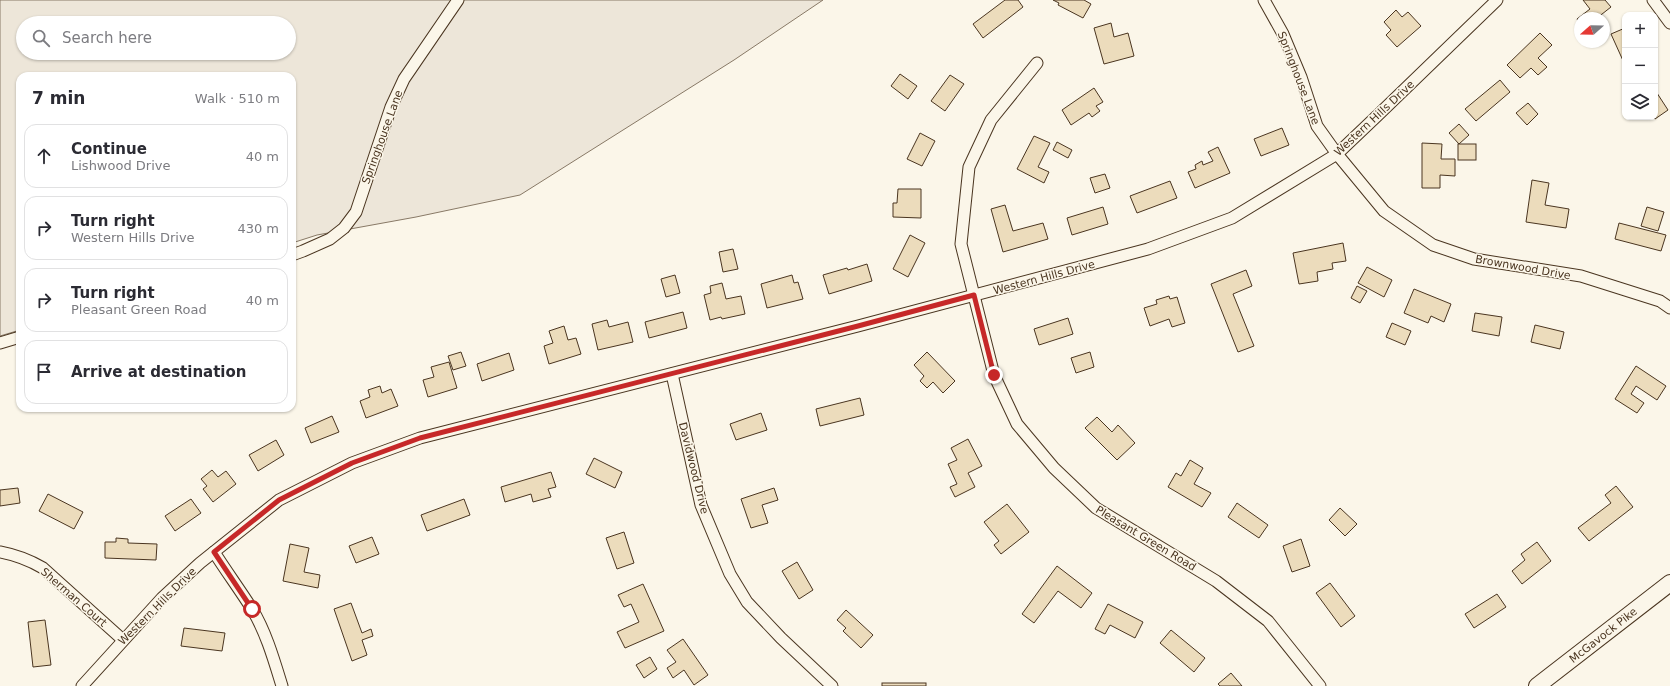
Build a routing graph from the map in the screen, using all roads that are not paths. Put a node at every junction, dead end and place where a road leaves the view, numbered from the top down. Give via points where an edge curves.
1 (458, 0) edge
2 (1264, 0) edge
3 (1497, 0) edge
4 (1652, 0) edge
5 (1670, 23) edge
6 (1038, 63) dead end
7 (1337, 154) junction
8 (296, 254) edge
9 (974, 295) junction
10 (1670, 308) edge
11 (16, 338) edge
12 (0, 343) edge
13 (672, 374) junction
14 (0, 552) edge
15 (214, 552) junction
16 (1670, 583) edge
17 (123, 640) junction
18 (82, 686) edge
19 (282, 686) edge
20 (832, 686) edge
21 (1320, 686) edge
22 (1537, 686) edge

1 - 8 street, Springhouse Lane via 404,79 391,107 356,212 344,228 330,239
2 - 7 street, Springhouse Lane via 1283,34 1317,126
3 - 7 street, Western Hills Drive
4 - 5 street
6 - 9 street, Pleasant Green Road via 991,120 968,167 961,244
7 - 9 street, Western Hills Drive via 1232,218 1148,249
7 - 10 street, Brownwood Drive via 1384,211 1433,244 1474,259 1581,276 1660,301
9 - 13 street, Western Hills Drive
9 - 21 street, Pleasant Green Road via 994,375 1013,417 1054,468 1096,508 1216,581 1268,621
11 - 12 street
13 - 15 street, Western Hills Drive via 420,438 352,463 279,500
13 - 20 street, Davidwood Drive via 702,505 730,574 747,602 780,638
14 - 17 street, Sherman Court via 15,555 43,568
15 - 17 street, Western Hills Drive via 162,598
15 - 19 street via 258,621
16 - 22 main road, McGavock Pike
17 - 18 street, Western Hills Drive

